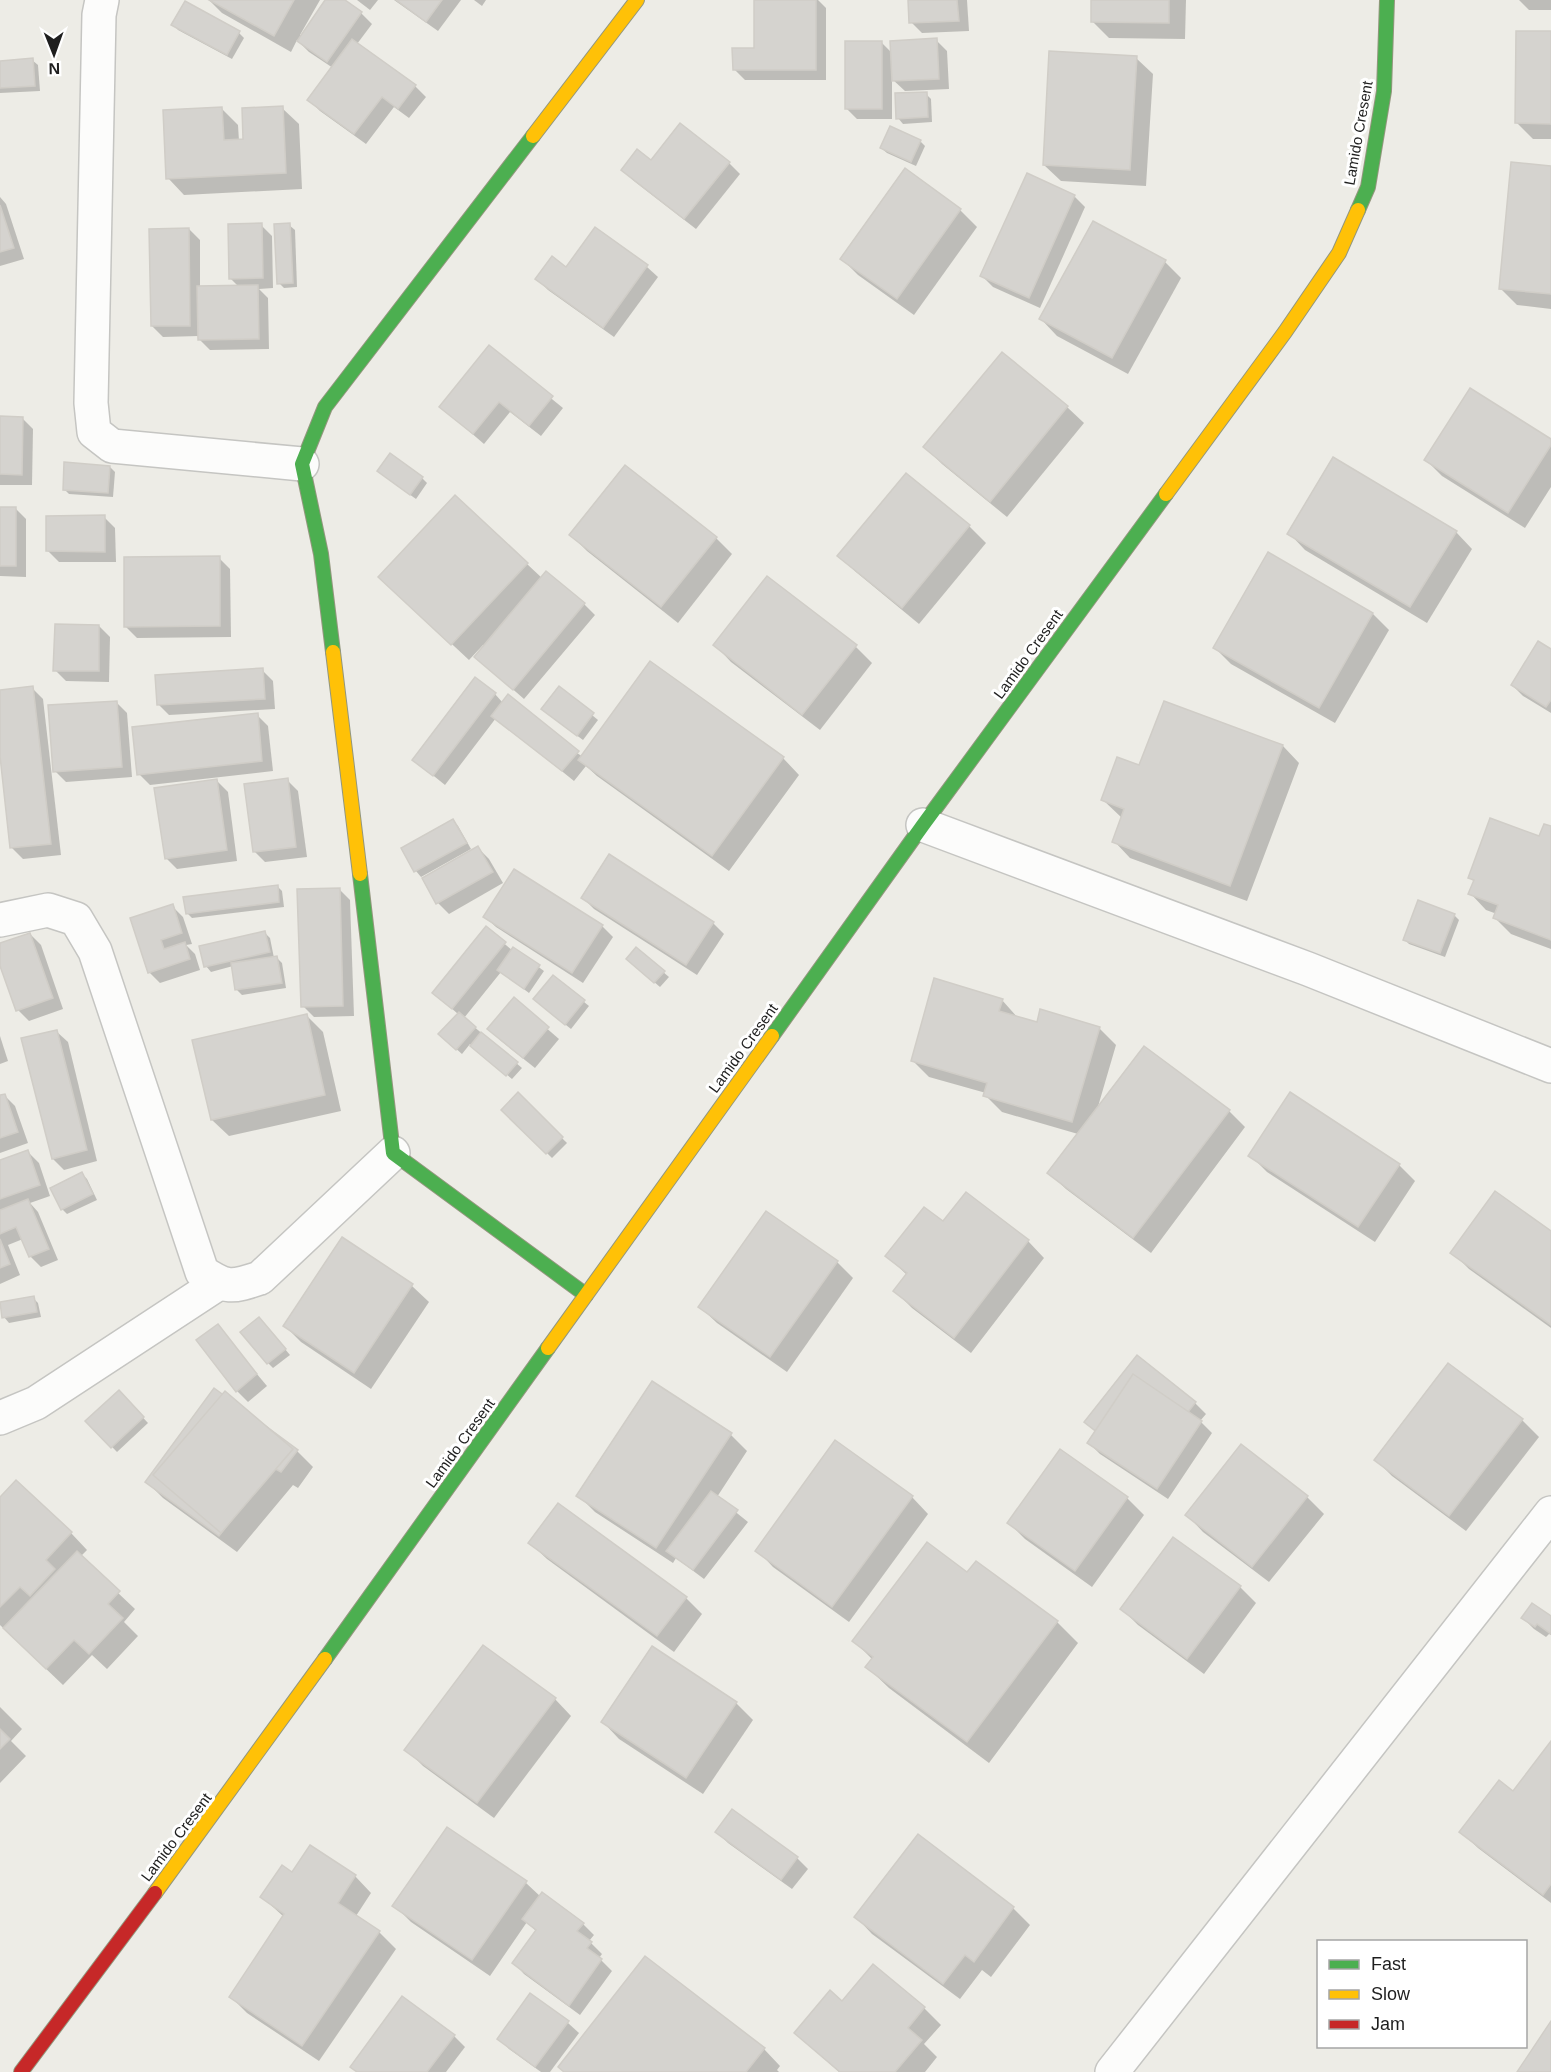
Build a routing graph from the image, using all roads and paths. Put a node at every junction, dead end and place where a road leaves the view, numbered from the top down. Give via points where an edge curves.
1 (102, 0) edge
2 (638, 0) edge
3 (1387, 0) edge
4 (302, 464) junction
5 (923, 825) junction
6 (0, 920) edge
7 (1551, 1066) edge
8 (393, 1154) junction
9 (219, 1283) junction
10 (586, 1295) junction
11 (0, 1418) edge
12 (1551, 1513) edge
13 (21, 2072) edge
14 (1112, 2072) edge

1 - 4 street via 91,392 94,432 112,446
2 - 4 street via 325,407
3 - 5 street, Lamido Cresent via 1384,91 1368,187 1339,253
4 - 8 street via 321,554
5 - 7 street via 1308,969
5 - 10 street, Lamido Cresent
6 - 9 street via 48,910 76,919 95,951 202,1272
8 - 9 street via 260,1278 236,1286
8 - 10 street
9 - 11 street via 36,1403
10 - 13 street, Lamido Cresent via 230,1792
12 - 14 street

